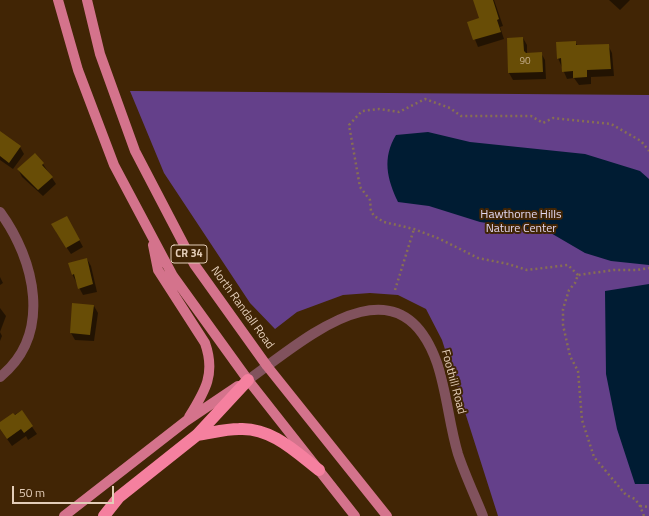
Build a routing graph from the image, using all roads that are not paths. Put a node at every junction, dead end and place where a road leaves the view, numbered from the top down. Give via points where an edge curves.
1 (58, 0) edge
2 (87, 0) edge
3 (0, 212) edge
4 (150, 232) junction
5 (267, 366) junction
6 (0, 377) edge
7 (248, 380) junction
8 (186, 421) junction
9 (197, 435) junction
10 (319, 470) junction
11 (64, 516) edge
12 (104, 516) edge
13 (355, 516) edge
14 (387, 516) edge
15 (483, 516) edge

1 - 4 main road, CR 34 via 78,70 114,165
2 - 5 main road, North Randall Road / CR 34 via 100,54 135,151 194,264
3 - 6 street via 28,268 35,306 29,337 13,364
4 - 7 main road, CR 34 via 173,276
4 - 8 main road via 158,270 210,355 210,374 205,391
5 - 7 street, Foothill Road
5 - 14 main road, North Randall Road / CR 34
5 - 15 street, Foothill Road via 328,323 352,314 387,311 402,315 411,321 425,337 437,364 458,454
7 - 8 main road
7 - 9 highway
7 - 10 main road, CR 34
8 - 11 main road
9 - 10 highway via 241,428 261,432 284,442
9 - 12 highway via 119,498
10 - 13 main road, CR 34

